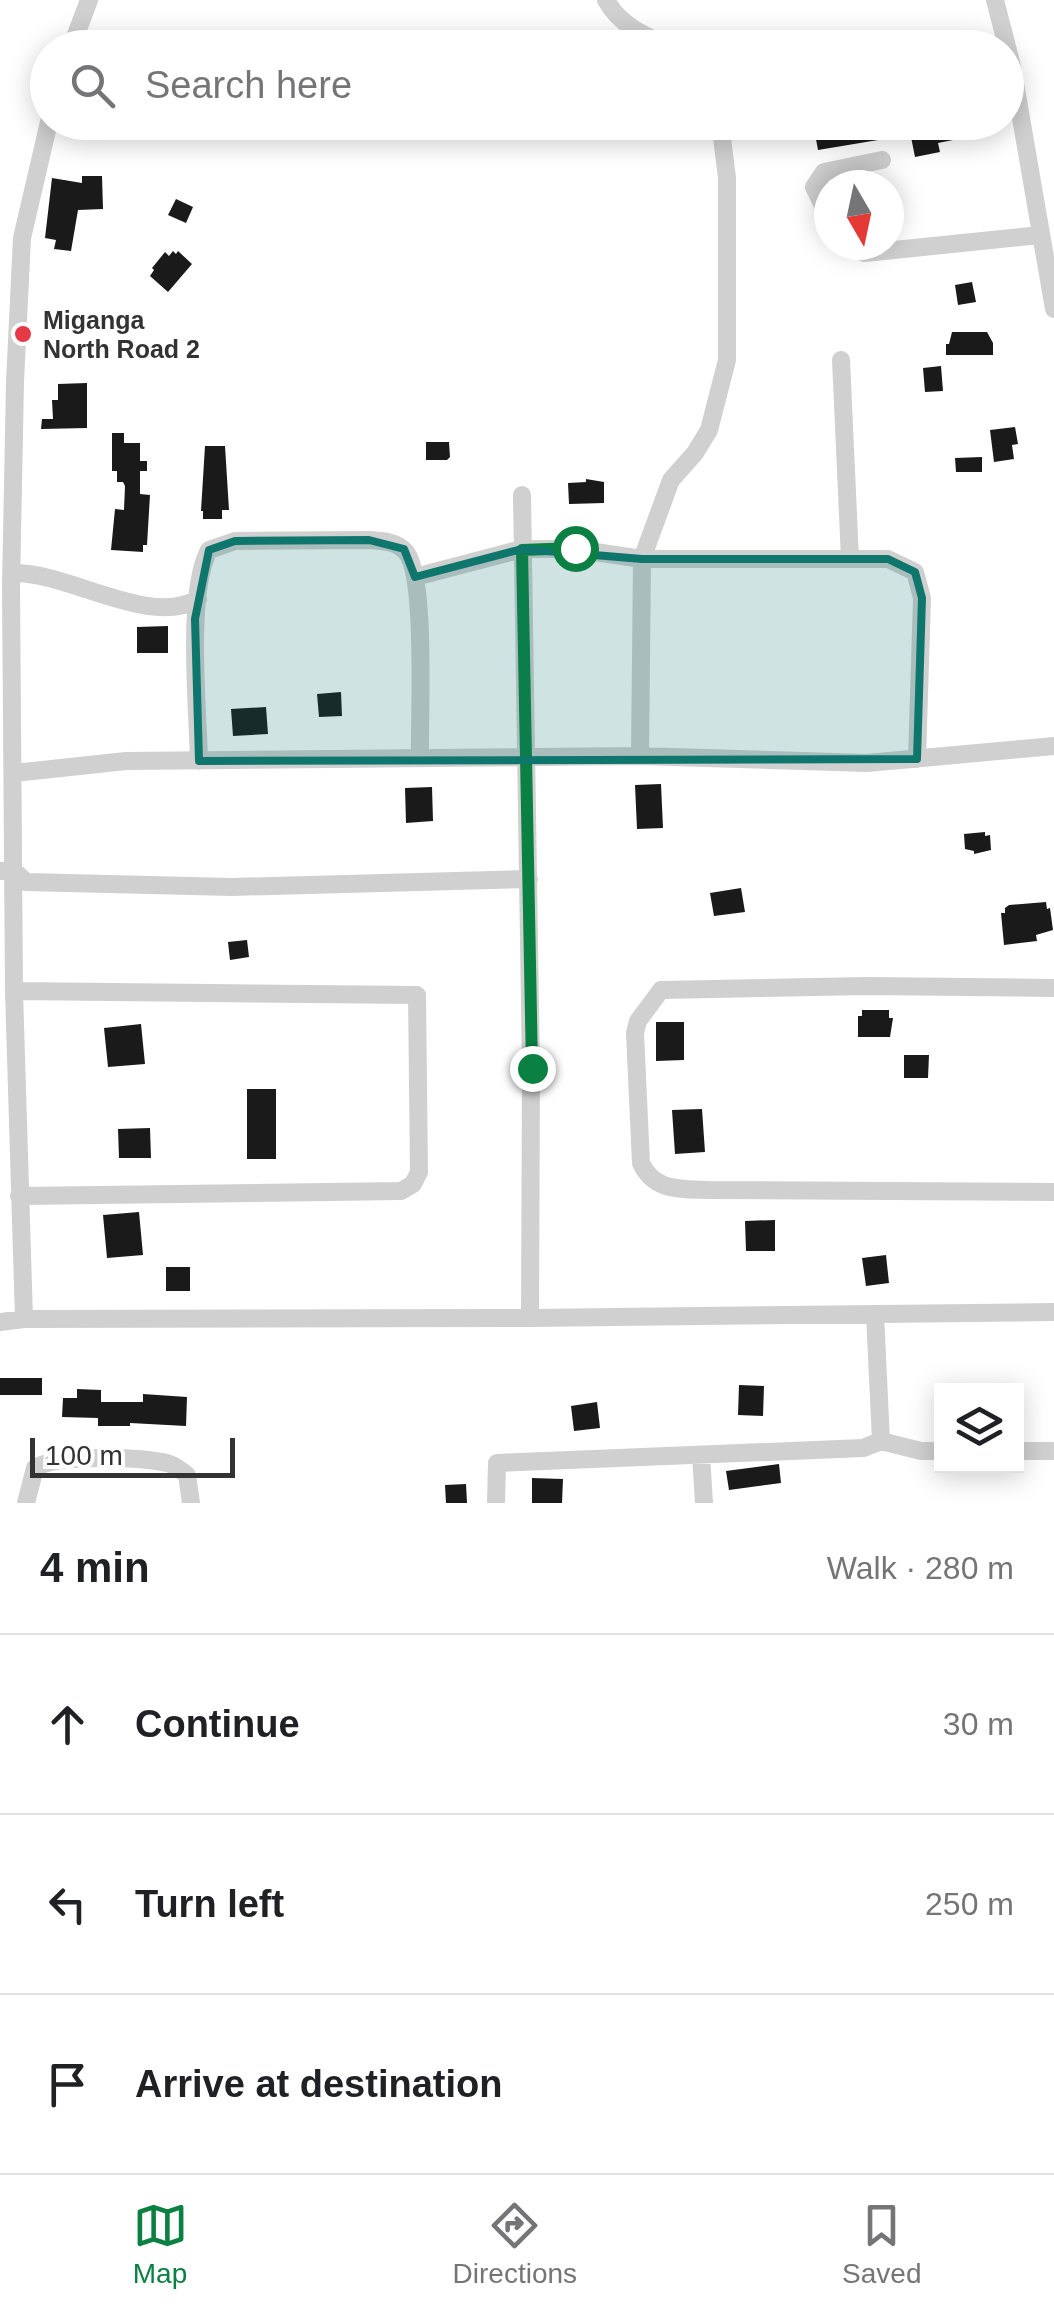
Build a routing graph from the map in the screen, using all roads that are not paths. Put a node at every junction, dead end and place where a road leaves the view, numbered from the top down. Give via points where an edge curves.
1 (89, 0) edge
2 (606, 0) edge
3 (995, 0) edge
4 (78, 30) edge
5 (639, 30) edge
6 (1003, 30) edge
7 (1024, 138) edge
8 (46, 140) edge
9 (723, 140) edge
10 (882, 160) dead end
11 (834, 170) edge
12 (1040, 235) junction
13 (904, 250) edge
14 (1054, 309) edge
15 (841, 360) dead end
16 (8, 383) edge
17 (522, 495) dead end
18 (7, 544) edge
19 (522, 550) junction
20 (642, 560) junction
21 (850, 560) junction
22 (12, 573) junction
23 (415, 577) junction
24 (198, 599) junction
25 (1054, 746) edge
26 (528, 756) junction
27 (640, 756) junction
28 (420, 758) junction
29 (917, 759) junction
30 (199, 762) junction
31 (14, 773) junction
32 (7, 871) edge
33 (529, 880) junction
34 (1054, 988) edge
35 (14, 991) junction
36 (1054, 1192) edge
37 (18, 1196) junction
38 (1054, 1312) edge
39 (875, 1314) junction
40 (530, 1318) junction
41 (24, 1319) junction
42 (0, 1322) edge
43 (881, 1441) junction
44 (934, 1451) edge
45 (1024, 1451) edge
46 (1054, 1452) edge
47 (700, 1456) junction
48 (26, 1503) edge
49 (191, 1503) edge
50 (496, 1503) edge
51 (704, 1503) edge

1 - 4 street
2 - 5 street via 617,18
3 - 6 street
7 - 12 street
8 - 16 street via 22,238
9 - 20 street via 729,269 722,390 702,444 671,480
10 - 11 street
12 - 13 street
12 - 14 street
15 - 21 street
16 - 18 street
17 - 19 street
18 - 22 street
19 - 20 street via 575,548
19 - 23 street
19 - 26 street
20 - 21 street
20 - 27 street
21 - 29 street via 888,560 915,572 922,598
22 - 24 street via 35,572 111,598 182,609
22 - 31 street
23 - 24 street via 404,549 388,542 234,541 209,550
23 - 28 street
24 - 30 street
25 - 29 street
26 - 27 street
26 - 28 street
26 - 33 street
27 - 29 street
28 - 30 street
30 - 31 street via 126,760
31 - 32 street
32 - 33 street via 26,882 232,887
32 - 35 street
33 - 40 street
34 - 36 street via 661,990 635,1034 640,1164 664,1187
35 - 37 street
35 - 37 street via 418,995 419,1172 401,1191
37 - 41 street
38 - 39 street
39 - 40 street
39 - 43 street
40 - 41 street
41 - 42 street
43 - 44 street
43 - 47 street via 862,1448
45 - 46 street
47 - 50 street via 496,1463
47 - 51 street
48 - 49 street via 36,1468 64,1460 173,1464 187,1475

